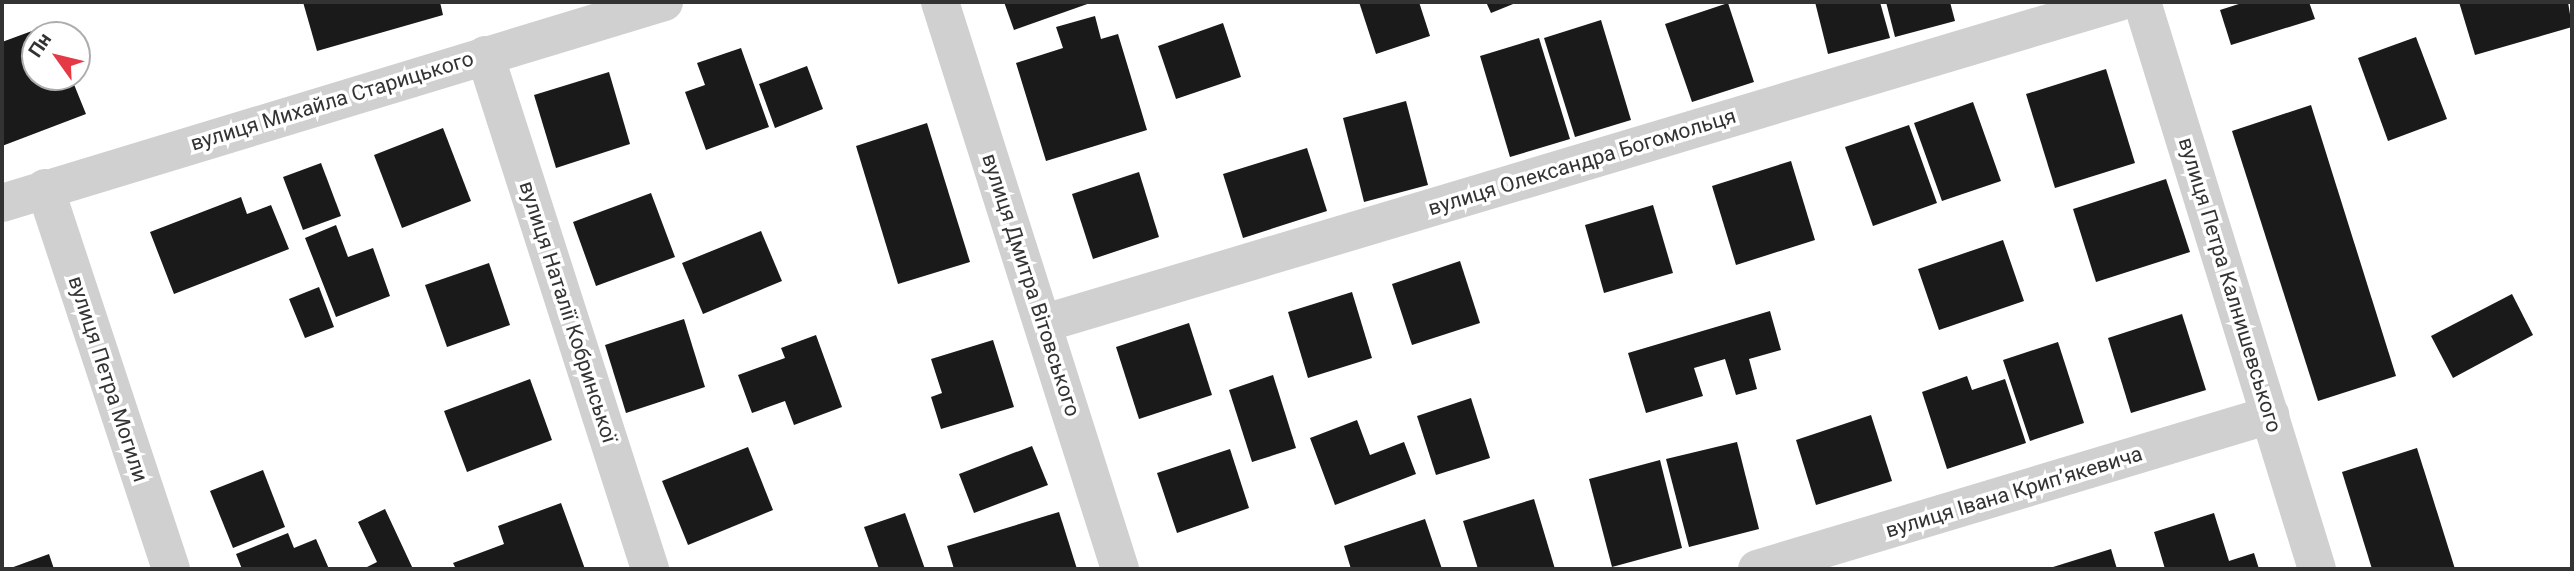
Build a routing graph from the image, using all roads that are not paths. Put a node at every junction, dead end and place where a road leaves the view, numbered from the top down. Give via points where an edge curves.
1 (664, 2) edge
2 (940, 2) edge
3 (2119, 2) edge
4 (2142, 2) edge
5 (485, 55) junction
6 (45, 188) junction
7 (2, 203) edge
8 (1045, 323) junction
9 (2270, 415) junction
10 (171, 569) edge
11 (650, 569) edge
12 (1120, 569) edge
13 (1757, 569) edge
14 (2317, 569) edge

1 - 5 street, вулиця Михайла Старицького
2 - 8 street, вулиця Дмитра Вітовського
3 - 8 street, вулиця Олександра Богомольця
4 - 9 street, вулиця Петра Калнишевського
5 - 6 street, вулиця Михайла Старицького
5 - 11 street, вулиця Наталії Кобринської
6 - 7 street, вулиця Михайла Старицького
6 - 10 street, вулиця Петра Могили
8 - 12 street, вулиця Дмитра Вітовського
9 - 13 street, вулиця Івана Крипʼякевича
9 - 14 street, вулиця Петра Калнишевського

